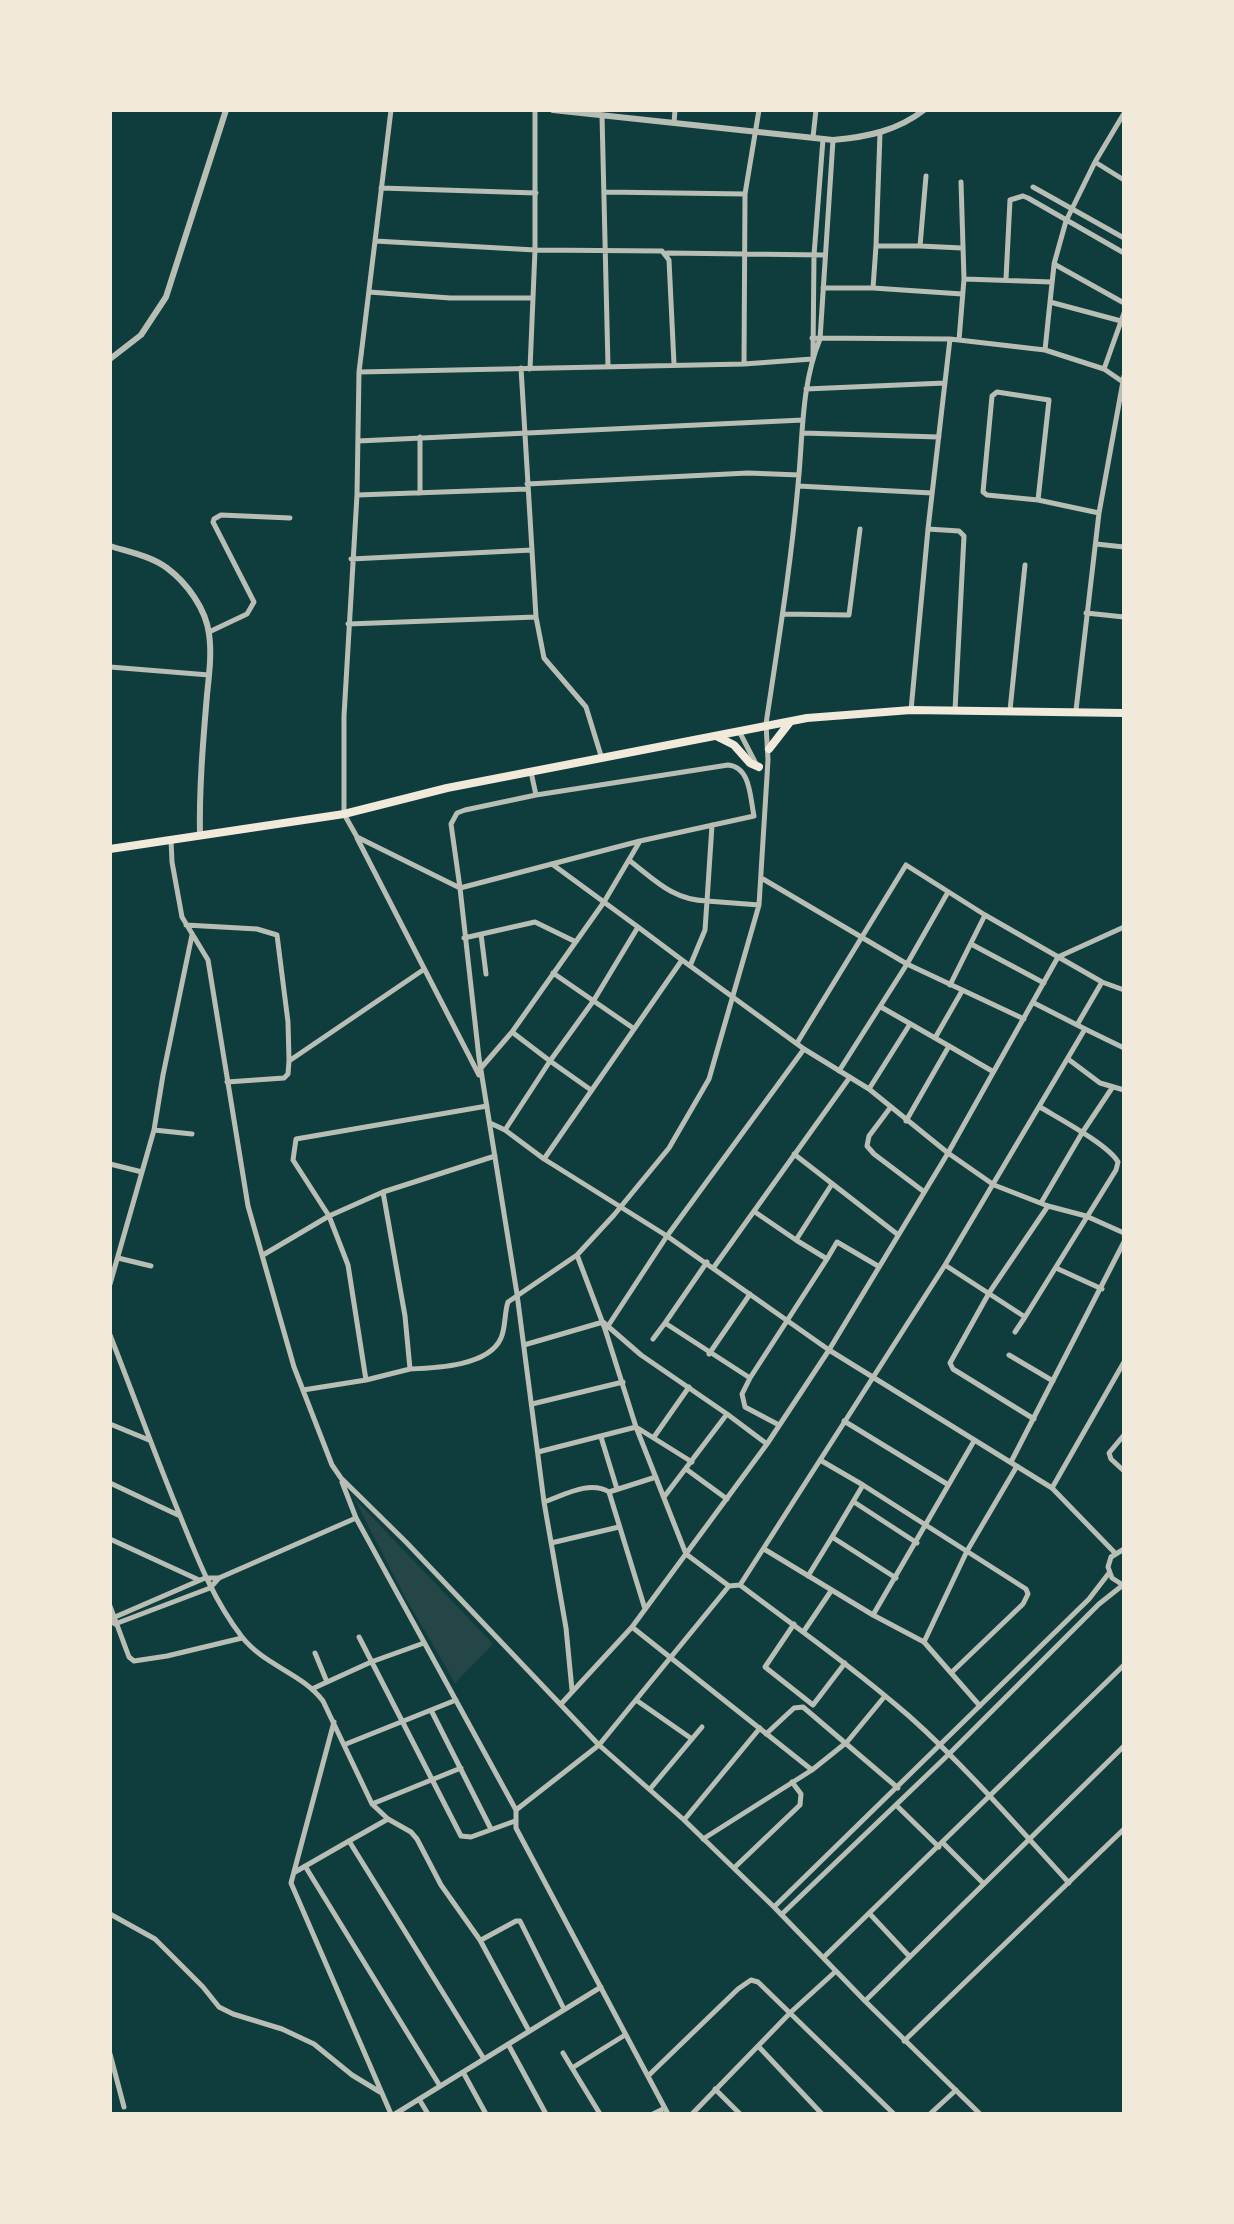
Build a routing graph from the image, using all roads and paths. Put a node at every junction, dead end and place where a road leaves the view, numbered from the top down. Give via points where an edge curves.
1 (226, 110) edge
2 (391, 110) edge
3 (535, 110) edge
4 (553, 110) edge
5 (564, 110) edge
6 (675, 110) edge
7 (759, 110) edge
8 (816, 110) edge
9 (924, 110) edge
10 (618, 113) edge
11 (602, 114) junction
12 (1123, 115) edge
13 (674, 123) junction
14 (756, 133) junction
15 (880, 133) junction
16 (813, 137) junction
17 (823, 138) junction
18 (833, 140) junction
19 (1095, 162) junction
20 (926, 176) dead end
21 (1124, 180) edge
22 (961, 182) dead end
23 (1033, 187) dead end
24 (381, 188) junction
25 (605, 192) junction
26 (536, 193) junction
27 (745, 194) junction
28 (1072, 210) junction
29 (1066, 221) junction
30 (1124, 238) edge
31 (375, 241) junction
32 (876, 246) junction
33 (920, 246) junction
34 (963, 248) junction
35 (535, 250) junction
36 (605, 250) junction
37 (666, 253) junction
38 (745, 253) junction
39 (1124, 253) edge
40 (814, 255) junction
41 (824, 255) junction
42 (1054, 264) junction
43 (964, 279) junction
44 (1006, 279) junction
45 (1052, 282) junction
46 (823, 288) junction
47 (873, 288) junction
48 (369, 292) junction
49 (962, 294) junction
50 (533, 298) junction
51 (1050, 302) junction
52 (1124, 303) edge
53 (1124, 313) edge
54 (1121, 321) junction
55 (812, 338) junction
56 (820, 339) junction
57 (950, 339) junction
58 (959, 340) junction
59 (1045, 350) junction
60 (813, 358) junction
61 (110, 359) edge
62 (674, 364) junction
63 (744, 364) junction
64 (608, 366) junction
65 (521, 368) junction
66 (530, 369) junction
67 (1104, 369) junction
68 (359, 372) junction
69 (1123, 380) edge
70 (945, 383) junction
71 (806, 389) junction
72 (803, 420) junction
73 (525, 431) junction
74 (802, 433) junction
75 (420, 437) junction
76 (939, 437) junction
77 (358, 441) junction
78 (799, 475) junction
79 (527, 486) junction
80 (798, 486) junction
81 (420, 493) junction
82 (932, 493) junction
83 (357, 495) junction
84 (1038, 500) junction
85 (1099, 513) junction
86 (290, 518) dead end
87 (860, 529) dead end
88 (928, 529) junction
89 (1096, 544) junction
90 (110, 546) edge
91 (1124, 547) edge
92 (532, 550) junction
93 (351, 559) junction
94 (1025, 565) dead end
95 (1086, 613) junction
96 (783, 614) junction
97 (536, 617) junction
98 (1124, 617) edge
99 (348, 624) junction
100 (209, 632) junction
101 (110, 667) edge
102 (210, 675) junction
103 (911, 710) junction
104 (955, 710) junction
105 (1010, 710) junction
106 (1076, 710) junction
107 (1124, 713) edge
108 (794, 720) junction
109 (766, 724) junction
110 (739, 731) junction
111 (715, 735) junction
112 (769, 749) junction
113 (602, 759) junction
114 (759, 767) junction
115 (531, 772) junction
116 (767, 775) junction
117 (536, 795) junction
118 (344, 814) junction
119 (754, 816) junction
120 (764, 816) junction
121 (712, 824) junction
122 (200, 836) junction
123 (357, 837) junction
124 (171, 840) junction
125 (640, 841) junction
126 (110, 849) edge
127 (630, 861) junction
128 (552, 864) junction
129 (763, 879) junction
130 (460, 888) junction
131 (948, 892) junction
132 (707, 901) junction
133 (604, 902) junction
134 (759, 905) junction
135 (985, 915) junction
136 (185, 925) junction
137 (638, 927) junction
138 (1124, 927) edge
139 (192, 934) junction
140 (481, 934) junction
141 (464, 938) junction
142 (862, 938) junction
143 (574, 941) junction
144 (971, 944) junction
145 (1058, 957) junction
146 (682, 960) junction
147 (907, 964) junction
148 (690, 966) junction
149 (423, 970) junction
150 (553, 973) junction
151 (486, 974) dead end
152 (1102, 982) junction
153 (1044, 983) junction
154 (950, 985) junction
155 (1124, 990) edge
156 (962, 991) junction
157 (732, 997) junction
158 (594, 1000) junction
159 (1034, 1003) junction
160 (881, 1007) junction
161 (1024, 1019) junction
162 (910, 1024) junction
163 (1077, 1025) junction
164 (633, 1028) junction
165 (1085, 1029) junction
166 (512, 1032) junction
167 (935, 1038) junction
168 (797, 1043) junction
169 (949, 1046) junction
170 (1124, 1048) edge
171 (804, 1049) junction
172 (1068, 1059) junction
173 (289, 1061) junction
174 (550, 1061) junction
175 (481, 1069) junction
176 (839, 1071) junction
177 (992, 1071) junction
178 (850, 1077) junction
179 (483, 1081) junction
180 (227, 1082) junction
181 (1112, 1088) junction
182 (869, 1089) junction
183 (591, 1090) junction
184 (1124, 1090) edge
185 (487, 1106) junction
186 (1040, 1107) junction
187 (890, 1108) junction
188 (906, 1121) junction
189 (490, 1123) junction
190 (154, 1130) junction
191 (505, 1130) junction
192 (1082, 1133) junction
193 (192, 1134) dead end
194 (948, 1153) junction
195 (794, 1154) junction
196 (495, 1156) junction
197 (544, 1159) junction
198 (110, 1164) edge
199 (142, 1172) junction
200 (832, 1184) junction
201 (994, 1185) junction
202 (923, 1191) junction
203 (383, 1192) junction
204 (1041, 1203) junction
205 (1048, 1206) junction
206 (621, 1207) junction
207 (755, 1212) junction
208 (329, 1216) junction
209 (1086, 1216) junction
210 (1124, 1233) edge
211 (897, 1234) junction
212 (667, 1236) junction
213 (796, 1240) junction
214 (1124, 1242) edge
215 (263, 1255) junction
216 (577, 1255) junction
217 (118, 1258) junction
218 (827, 1259) junction
219 (707, 1262) junction
220 (945, 1265) junction
221 (151, 1266) dead end
222 (878, 1266) junction
223 (714, 1267) junction
224 (1056, 1268) junction
225 (110, 1284) edge
226 (1102, 1289) junction
227 (989, 1293) junction
228 (517, 1294) junction
229 (750, 1294) junction
230 (1025, 1317) junction
231 (788, 1322) junction
232 (665, 1323) junction
233 (605, 1324) junction
234 (1015, 1332) dead end
235 (110, 1335) edge
236 (653, 1339) dead end
237 (524, 1345) junction
238 (829, 1350) junction
239 (709, 1354) junction
240 (1009, 1355) dead end
241 (1124, 1362) edge
242 (410, 1369) junction
243 (873, 1376) junction
244 (750, 1378) junction
245 (366, 1380) junction
246 (1054, 1381) junction
247 (623, 1382) junction
248 (689, 1387) junction
249 (303, 1390) junction
250 (532, 1404) junction
251 (727, 1414) junction
252 (1034, 1419) junction
253 (844, 1421) junction
254 (110, 1424) edge
255 (779, 1425) junction
256 (636, 1427) junction
257 (1124, 1435) edge
258 (601, 1437) junction
259 (654, 1437) junction
260 (149, 1440) junction
261 (974, 1441) junction
262 (767, 1444) junction
263 (538, 1452) junction
264 (820, 1460) junction
265 (692, 1462) junction
266 (1011, 1462) junction
267 (1017, 1466) junction
268 (686, 1469) junction
269 (1124, 1471) edge
270 (656, 1477) junction
271 (341, 1478) junction
272 (110, 1483) edge
273 (947, 1484) junction
274 (863, 1485) junction
275 (1052, 1488) junction
276 (617, 1489) junction
277 (609, 1492) junction
278 (664, 1497) junction
279 (727, 1499) junction
280 (544, 1502) junction
281 (853, 1502) junction
282 (180, 1516) junction
283 (356, 1518) junction
284 (924, 1525) junction
285 (619, 1527) junction
286 (832, 1537) junction
287 (110, 1539) edge
288 (551, 1543) junction
289 (917, 1543) junction
290 (764, 1548) junction
291 (1124, 1549) edge
292 (967, 1551) junction
293 (1115, 1553) junction
294 (686, 1554) junction
295 (1109, 1573) junction
296 (808, 1576) junction
297 (219, 1578) junction
298 (896, 1578) junction
299 (203, 1580) junction
300 (740, 1585) junction
301 (1124, 1585) edge
302 (729, 1586) junction
303 (210, 1588) junction
304 (831, 1591) junction
305 (110, 1606) edge
306 (645, 1610) junction
307 (873, 1615) junction
308 (112, 1621) edge
309 (794, 1624) junction
310 (118, 1625) junction
311 (632, 1627) junction
312 (804, 1631) junction
313 (359, 1637) dead end
314 (242, 1638) junction
315 (924, 1642) junction
316 (424, 1643) junction
317 (315, 1653) dead end
318 (671, 1658) junction
319 (371, 1662) junction
320 (845, 1663) junction
321 (1124, 1665) edge
322 (952, 1672) junction
323 (327, 1682) junction
324 (314, 1688) junction
325 (572, 1690) junction
326 (885, 1696) junction
327 (456, 1700) junction
328 (636, 1700) junction
329 (561, 1704) junction
330 (813, 1705) junction
331 (980, 1706) junction
332 (431, 1710) junction
333 (808, 1711) junction
334 (403, 1721) junction
335 (334, 1722) junction
336 (702, 1727) dead end
337 (760, 1728) junction
338 (766, 1734) junction
339 (692, 1739) junction
340 (847, 1742) junction
341 (345, 1744) junction
342 (599, 1745) junction
343 (941, 1746) junction
344 (1124, 1746) edge
345 (949, 1754) junction
346 (461, 1768) junction
347 (812, 1770) junction
348 (432, 1781) junction
349 (792, 1782) junction
350 (898, 1788) junction
351 (650, 1789) junction
352 (991, 1797) junction
353 (372, 1804) junction
354 (896, 1805) junction
355 (516, 1810) junction
356 (388, 1819) junction
357 (684, 1820) junction
358 (515, 1821) junction
359 (491, 1829) junction
360 (1124, 1829) edge
361 (703, 1839) junction
362 (1030, 1840) junction
363 (349, 1841) junction
364 (941, 1845) junction
365 (305, 1866) junction
366 (734, 1868) junction
367 (293, 1873) junction
368 (1069, 1883) junction
369 (984, 1884) junction
370 (774, 1907) junction
371 (869, 1913) junction
372 (110, 1914) edge
373 (782, 1914) junction
374 (480, 1940) junction
375 (824, 1957) junction
376 (910, 1957) junction
377 (836, 1971) junction
378 (601, 1987) junction
379 (865, 2001) junction
380 (564, 2009) junction
381 (791, 2012) junction
382 (529, 2031) junction
383 (625, 2035) junction
384 (904, 2041) junction
385 (508, 2044) junction
386 (759, 2047) junction
387 (563, 2053) dead end
388 (110, 2054) edge
389 (484, 2059) junction
390 (572, 2068) junction
391 (463, 2072) junction
392 (648, 2076) junction
393 (440, 2086) junction
394 (715, 2089) junction
395 (956, 2090) junction
396 (380, 2092) junction
397 (419, 2099) junction
398 (124, 2107) dead end
399 (667, 2111) edge
400 (393, 2114) edge
401 (428, 2114) edge
402 (486, 2114) edge
403 (546, 2114) edge
404 (600, 2114) edge
405 (653, 2114) edge
406 (692, 2114) edge
407 (740, 2114) edge
408 (822, 2114) edge
409 (894, 2114) edge
410 (930, 2114) edge
411 (980, 2114) edge

1 - 61 street via 166,297 141,335
2 - 24 street
3 - 26 street
4 - 5 street
5 - 11 street
6 - 13 street
7 - 14 street
8 - 16 street
9 - 15 street
10 - 11 street
10 - 13 street
11 - 25 street
12 - 19 street
13 - 14 street
14 - 16 street
14 - 27 street
15 - 18 street
15 - 32 street
16 - 17 street
17 - 18 street
17 - 40 street
18 - 41 street
19 - 21 street
19 - 28 street
20 - 33 street
22 - 34 street
23 - 28 street
24 - 26 street
24 - 31 street
25 - 27 street
25 - 36 street
26 - 35 street
27 - 38 street
28 - 29 street
28 - 30 street
29 - 39 street
29 - 42 street
29 - 44 street via 1023,196 1010,200
31 - 35 street
31 - 48 street
32 - 33 street
32 - 47 street
33 - 34 street
34 - 43 street
35 - 36 street
35 - 50 street
36 - 37 street
36 - 64 street
37 - 38 street
37 - 62 street
38 - 40 street
38 - 63 street
40 - 41 street
40 - 55 street
41 - 46 street
42 - 45 street
42 - 52 street
43 - 44 street
43 - 49 street
44 - 45 street
45 - 51 street
46 - 47 street
46 - 56 street
47 - 49 street
48 - 50 street
48 - 68 street
49 - 58 street
50 - 66 street
51 - 54 street
51 - 59 street
53 - 54 street
54 - 67 street
55 - 56 street
55 - 60 street
56 - 57 street
56 - 60 street
57 - 58 street
57 - 70 street
58 - 59 street
59 - 67 street
60 - 63 street
60 - 71 street
62 - 63 street
62 - 64 street
64 - 66 street
65 - 66 street
65 - 68 street
65 - 73 street
67 - 69 street
68 - 77 street
69 - 85 street
70 - 71 street
70 - 76 street
71 - 72 street
72 - 73 street
72 - 74 street
73 - 75 street
73 - 79 street
74 - 76 street
74 - 78 street
75 - 77 street
75 - 81 street
76 - 82 street
77 - 83 street
78 - 79 street via 748,473
78 - 80 street
79 - 81 street
79 - 92 street
80 - 82 street
80 - 96 street
81 - 83 street
82 - 88 street
83 - 93 street
84 - 84 street via 983,492 994,393 1049,400
84 - 85 street
85 - 89 street
86 - 100 street via 214,519 254,602 247,614
87 - 96 street via 849,615
88 - 103 street
88 - 104 street via 964,536
89 - 91 street
89 - 95 street
90 - 100 street via 147,558 176,576
92 - 93 street
92 - 97 street
93 - 99 street
94 - 105 street
95 - 98 street
95 - 106 street
96 - 109 street
97 - 99 street
97 - 113 street via 544,658 586,707
99 - 118 street
100 - 102 street
101 - 102 street
102 - 122 street
103 - 104 main road
103 - 108 main road
104 - 105 main road
105 - 106 main road
106 - 107 main road
108 - 109 main road
108 - 112 main road
109 - 110 main road
109 - 112 street
110 - 111 main road
110 - 114 street
111 - 113 main road
111 - 114 main road
112 - 116 street
113 - 115 main road
114 - 116 street
115 - 117 street
115 - 118 main road
116 - 120 street
117 - 119 street via 728,765 745,772
117 - 130 street via 457,813 451,824
118 - 122 main road
118 - 123 street
119 - 120 street
119 - 121 street
120 - 129 street
121 - 125 street
121 - 132 street
122 - 124 main road
123 - 130 street
123 - 149 street
124 - 126 main road
124 - 136 street
125 - 127 street
125 - 128 street
127 - 132 street via 674,895
127 - 133 street
128 - 130 street
128 - 133 street
129 - 134 street
129 - 142 street
130 - 141 street
131 - 135 street
131 - 142 street via 906,865
131 - 147 street
132 - 134 street
132 - 148 street via 705,930
133 - 137 street
133 - 143 street
134 - 157 street
135 - 144 street
135 - 145 street
136 - 139 street
136 - 173 street via 277,935
137 - 146 street
137 - 158 street
138 - 145 street
139 - 180 street via 208,960
139 - 190 street
140 - 141 street
140 - 143 street via 535,922
140 - 151 street
141 - 175 street
142 - 147 street
142 - 168 street
143 - 150 street
144 - 153 street
144 - 154 street
145 - 152 street
145 - 153 street
146 - 148 street
146 - 164 street
147 - 154 street
147 - 160 street
148 - 157 street
149 - 173 street
149 - 179 street
150 - 158 street
150 - 166 street
152 - 155 street
152 - 163 street
153 - 159 street
154 - 156 street
156 - 161 street
156 - 167 street
157 - 168 street
157 - 206 street via 709,1079 669,1148
158 - 164 street
158 - 174 street
159 - 161 street
159 - 163 street
160 - 162 street
160 - 176 street
161 - 177 street
162 - 167 street
162 - 182 street
163 - 165 street
164 - 183 street
165 - 170 street
165 - 172 street
166 - 174 street
166 - 175 street
167 - 169 street
168 - 171 street
169 - 177 street
169 - 188 street
171 - 176 street
171 - 212 street
172 - 181 street
172 - 186 street
173 - 180 street via 284,1078
174 - 183 street
174 - 191 street
175 - 179 street
176 - 178 street
177 - 194 street
178 - 182 street
178 - 195 street
179 - 185 street
180 - 215 street via 248,1206
181 - 184 street
181 - 192 street
182 - 187 street
183 - 197 street
185 - 189 street
185 - 208 street via 296,1139 293,1160
186 - 192 street
186 - 201 street
187 - 188 street
187 - 202 street via 869,1136 869,1149
188 - 194 street
189 - 191 street
189 - 196 street
190 - 193 street
190 - 199 street
191 - 197 street
192 - 204 street
192 - 209 street via 1118,1162
194 - 201 street
194 - 202 street
195 - 200 street
195 - 207 street
196 - 203 street
196 - 228 street
197 - 206 street
198 - 199 street
199 - 217 street
200 - 211 street
200 - 213 street
201 - 204 street
201 - 220 street
202 - 211 street
203 - 208 street
203 - 242 street
204 - 205 street
205 - 209 street
205 - 227 street
206 - 212 street
206 - 216 street
207 - 213 street
207 - 223 street
208 - 215 street
208 - 245 street via 348,1265
209 - 210 street
209 - 224 street
211 - 222 street
212 - 219 street
212 - 233 street
213 - 218 street
214 - 226 street
215 - 249 street
216 - 228 street
216 - 233 street
217 - 221 street
217 - 225 street
218 - 222 street via 837,1242
218 - 231 street
219 - 223 street
219 - 232 street
220 - 227 street
220 - 243 street
222 - 238 street
223 - 229 street
224 - 226 street
224 - 230 street
226 - 246 street
227 - 230 street
227 - 252 street via 950,1365
228 - 237 street
228 - 242 street via 508,1302 496,1347 458,1364
229 - 231 street
229 - 239 street
230 - 234 street
231 - 238 street
231 - 244 street
232 - 236 street
232 - 239 street
233 - 237 street
233 - 247 street
233 - 248 street
235 - 260 street
237 - 250 street
238 - 243 street
238 - 255 street
239 - 244 street
240 - 246 street
241 - 275 street
242 - 245 street
243 - 253 street
243 - 261 street
244 - 255 street via 742,1394 745,1407
245 - 249 street
246 - 252 street
247 - 250 street
247 - 256 street
248 - 251 street
248 - 259 street
249 - 271 street
250 - 263 street
251 - 262 street
251 - 265 street
252 - 266 street
253 - 264 street
253 - 273 street
254 - 260 street
255 - 262 street
256 - 258 street
256 - 259 street
256 - 270 street
257 - 269 street via 1109,1453
258 - 263 street
258 - 276 street
259 - 265 street
260 - 282 street
261 - 266 street
261 - 273 street
262 - 279 street
263 - 280 street
264 - 274 street
264 - 290 street
265 - 268 street
266 - 267 street
267 - 275 street
267 - 292 street
268 - 278 street
268 - 279 street
270 - 276 street
270 - 278 street
271 - 283 street
271 - 329 street
272 - 282 street
273 - 284 street
274 - 281 street
274 - 284 street
275 - 293 street
276 - 277 street
277 - 280 street via 591,1487
277 - 285 street
278 - 294 street
279 - 294 street
280 - 288 street
281 - 286 street
281 - 289 street
282 - 299 street
283 - 297 street
283 - 316 street
284 - 289 street
284 - 292 street
285 - 288 street
285 - 306 street
286 - 296 street
286 - 298 street
287 - 299 street
288 - 325 street
289 - 298 street
290 - 296 street
290 - 300 street
291 - 293 street
292 - 315 street
292 - 322 street via 1021,1584 1028,1594
293 - 295 street
294 - 302 street
294 - 306 street
295 - 301 street
295 - 331 street
296 - 304 street
297 - 299 street
297 - 303 street
298 - 307 street
299 - 303 street
299 - 308 street
300 - 302 street
300 - 309 street
301 - 345 street
302 - 318 street
303 - 310 street
303 - 314 street
304 - 307 street
304 - 312 street
305 - 308 street
306 - 311 street
307 - 315 street
308 - 310 street
309 - 312 street
309 - 330 street via 765,1667
310 - 314 street via 134,1661
311 - 318 street
311 - 325 street
312 - 320 street
313 - 319 street
314 - 324 street via 272,1665
315 - 322 street
316 - 319 street
316 - 327 street
317 - 323 street
318 - 328 street
318 - 337 street
319 - 323 street
319 - 334 street
320 - 326 street
320 - 330 street
321 - 352 street
322 - 331 street
323 - 324 street
324 - 335 street
325 - 329 street
326 - 340 street
326 - 343 street
327 - 332 street
327 - 355 street
328 - 339 street
328 - 342 street
329 - 342 street
330 - 333 street
331 - 343 street
332 - 334 street
332 - 346 street
333 - 338 street via 794,1708
333 - 340 street
334 - 341 street
334 - 348 street
335 - 341 street
335 - 367 street
336 - 339 street
337 - 338 street
337 - 357 street
338 - 347 street
339 - 351 street
340 - 347 street
340 - 350 street
341 - 353 street
342 - 351 street
342 - 355 street
343 - 345 street
343 - 350 street
344 - 362 street
345 - 352 street
345 - 354 street
346 - 348 street
346 - 359 street
347 - 349 street
348 - 353 street
348 - 359 street via 461,1836
349 - 361 street
349 - 366 street via 801,1794 800,1805
350 - 370 street
351 - 357 street
352 - 362 street
352 - 364 street
353 - 356 street
354 - 364 street
354 - 373 street
355 - 358 street
356 - 363 street
356 - 374 street via 414,1835
357 - 361 street
358 - 359 street
358 - 378 street
360 - 368 street
361 - 366 street
362 - 368 street
362 - 369 street
363 - 365 street
363 - 389 street
364 - 369 street
364 - 371 street
365 - 367 street
365 - 393 street
366 - 370 street
367 - 396 street via 291,1883
368 - 384 street
369 - 376 street
370 - 373 street
371 - 375 street
371 - 376 street
372 - 396 street via 155,1939 219,2007 314,2044
373 - 375 street
374 - 380 street via 520,1921
374 - 382 street
375 - 377 street
376 - 379 street
377 - 379 street
377 - 381 street
378 - 380 street
378 - 383 street
379 - 384 street
380 - 382 street
381 - 386 street
381 - 392 street via 751,1980
381 - 409 street
382 - 385 street
383 - 390 street
383 - 392 street
384 - 395 street
385 - 389 street
385 - 403 street
386 - 394 street
386 - 408 street
387 - 390 street
388 - 398 street
389 - 391 street
390 - 404 street
391 - 393 street
391 - 402 street
392 - 399 street
393 - 397 street
394 - 406 street
394 - 407 street
395 - 410 street
395 - 411 street
396 - 400 street
397 - 400 street
397 - 401 street
399 - 405 street

